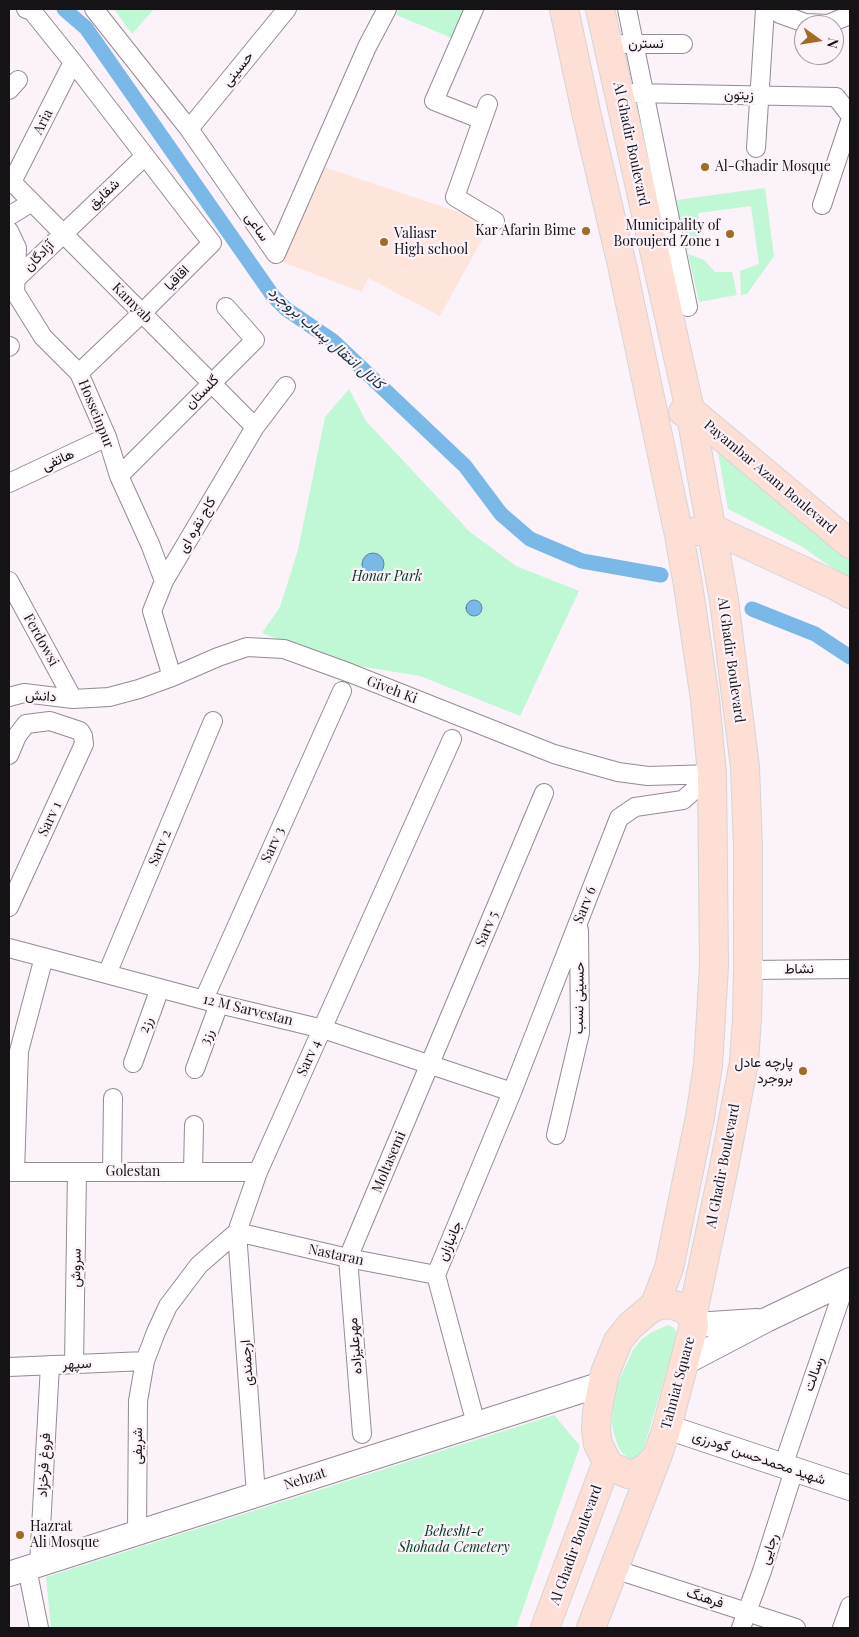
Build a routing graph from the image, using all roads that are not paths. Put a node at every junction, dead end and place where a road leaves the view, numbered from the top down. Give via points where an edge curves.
1 (26, 9) edge
2 (287, 9) edge
3 (387, 9) edge
4 (474, 9) edge
5 (564, 9) edge
6 (600, 9) edge
7 (627, 9) edge
8 (765, 9) edge
9 (773, 9) edge
10 (96, 10) edge
11 (794, 19) edge
12 (622, 44) junction
13 (683, 44) dead end
14 (73, 62) junction
15 (632, 93) junction
16 (760, 96) junction
17 (850, 115) edge
18 (850, 121) edge
19 (189, 129) junction
20 (756, 148) dead end
21 (145, 156) junction
22 (10, 181) edge
23 (32, 202) junction
24 (822, 206) dead end
25 (9, 216) edge
26 (495, 221) dead end
27 (9, 231) edge
28 (62, 233) junction
29 (15, 280) junction
30 (226, 306) dead end
31 (688, 307) dead end
32 (142, 313) junction
33 (79, 372) junction
34 (211, 383) junction
35 (286, 386) dead end
36 (690, 410) junction
37 (654, 417) junction
38 (255, 427) junction
39 (106, 437) junction
40 (119, 476) junction
41 (9, 483) edge
42 (711, 528) junction
43 (679, 535) junction
44 (850, 544) edge
45 (9, 581) edge
46 (164, 581) junction
47 (850, 594) edge
48 (172, 677) junction
49 (342, 691) dead end
50 (9, 698) edge
51 (74, 699) junction
52 (213, 721) dead end
53 (452, 740) dead end
54 (9, 755) edge
55 (712, 774) junction
56 (544, 793) dead end
57 (9, 907) edge
58 (579, 920) junction
59 (9, 948) edge
60 (44, 958) junction
61 (850, 969) edge
62 (748, 970) junction
63 (107, 974) junction
64 (160, 988) junction
65 (212, 1002) junction
66 (323, 1029) junction
67 (133, 1063) dead end
68 (429, 1066) junction
69 (195, 1069) dead end
70 (512, 1092) junction
71 (113, 1098) dead end
72 (194, 1125) dead end
73 (556, 1135) dead end
74 (12, 1172) edge
75 (77, 1172) junction
76 (112, 1172) junction
77 (192, 1172) junction
78 (258, 1172) junction
79 (237, 1232) junction
80 (348, 1258) junction
81 (436, 1275) junction
82 (848, 1281) edge
83 (654, 1307) junction
84 (766, 1320) junction
85 (692, 1321) junction
86 (145, 1361) junction
87 (684, 1363) junction
88 (74, 1364) junction
89 (50, 1365) junction
90 (9, 1367) edge
91 (602, 1384) junction
92 (476, 1424) junction
93 (667, 1427) junction
94 (362, 1434) dead end
95 (657, 1457) junction
96 (607, 1462) junction
97 (789, 1468) junction
98 (850, 1488) edge
99 (256, 1494) junction
100 (137, 1533) junction
101 (25, 1569) edge
102 (614, 1569) junction
103 (850, 1606) edge
104 (744, 1620) edge
105 (39, 1628) edge
106 (545, 1628) edge
107 (591, 1628) edge
108 (796, 1628) edge
109 (842, 1628) edge

1 - 14 street via 32,11
2 - 19 street, حسینی
3 - 19 street, ساعی via 367,46 276,254
4 - 26 street via 434,101 485,112 455,197
5 - 37 main road
6 - 12 main road, Al Ghadir Boulevard
7 - 12 street
8 - 16 street
9 - 11 street
10 - 19 street, ساعی
12 - 13 street, نسترن
12 - 15 main road, Al Ghadir Boulevard
14 - 21 street
14 - 22 street, Aria
15 - 16 street, زیتون
15 - 31 street
15 - 36 main road, Al Ghadir Boulevard
16 - 17 street, زیتون via 836,97
16 - 20 street
18 - 24 street
21 - 28 street, شقایق
21 - 32 street, اقاقیا via 212,244
22 - 23 street, Kamyab
23 - 25 street
23 - 28 street, Kamyab
27 - 29 street, Hosseinpur via 17,248
28 - 29 street, آزادگان
28 - 32 street, Kamyab
29 - 33 street, Hosseinpur via 15,292 43,337
30 - 34 street, گلستان via 255,340
32 - 33 street, اقاقیا
32 - 34 street, Kamyab
33 - 39 street, Hosseinpur
34 - 38 street, Kamyab
34 - 40 street, گلستان
35 - 38 street, کاج نقره ای
36 - 37 main road
36 - 42 main road, Al Ghadir Boulevard
36 - 44 main road, Payambar Azam Boulevard
37 - 43 main road
38 - 46 street, کاج نقره ای
39 - 40 street, Hosseinpur
39 - 41 street, هاتفی
40 - 46 street, Hosseinpur
42 - 43 main road
42 - 47 main road
42 - 62 main road, Al Ghadir Boulevard via 732,656 745,767
43 - 55 main road via 705,699
45 - 51 street, Ferdowsi
46 - 48 street, کاج نقره ای via 152,611
48 - 51 street, Giveh Ki via 109,697
48 - 55 street, Giveh Ki via 247,647 284,649 554,754 618,772 648,776
49 - 65 street, Sarv 3
50 - 51 street, دانش via 24,693
52 - 63 street, Sarv 2
53 - 66 street, Sarv 4
54 - 57 street, Sarv 1 via 26,724 50,721 80,731 83,736 84,744
55 - 58 street, Sarv 6 via 683,800 635,807 619,818
55 - 83 main road via 714,966 708,1064 669,1268
56 - 68 street, Sarv 5
58 - 70 street, Sarv 6
58 - 73 street, حسینی نسب via 580,1033
59 - 60 street, 12 M Sarvestan
60 - 63 street, 12 M Sarvestan
60 - 74 street via 19,1050
61 - 62 street, نشاط
62 - 85 main road, Al Ghadir Boulevard via 744,1062
63 - 64 street, 12 M Sarvestan
64 - 65 street, 12 M Sarvestan
64 - 67 street, رز2
65 - 66 street, 12 M Sarvestan
65 - 69 street, رز3
66 - 68 street, 12 M Sarvestan
66 - 78 street, Sarv 4
68 - 70 street, 12 M Sarvestan
68 - 80 street, Moltasemi
70 - 81 street, جانبازان
71 - 76 street
72 - 77 street
74 - 75 street, Golestan
75 - 76 street, Golestan
75 - 88 street, سروش
76 - 77 street, Golestan
77 - 78 street, Golestan
78 - 79 street, Sarv 4
79 - 80 street, Nastaran
79 - 86 street, Sarv 4 via 199,1265 168,1306
79 - 99 street, ارجمندی
80 - 81 street, Nastaran
80 - 94 street, مهرعلیزاده
81 - 92 street, جانبازان
82 - 84 street
82 - 97 street, رسالت
83 - 85 main road, Tahniat Square via 680,1306 689,1313
83 - 91 main road via 639,1317 618,1342
84 - 85 street
84 - 87 street
85 - 87 main road, Tahniat Square
86 - 88 street, سپهر
86 - 100 street, شریفی via 138,1401
87 - 93 main road, Tahniat Square
88 - 89 street, سپهر
89 - 90 street, سپهر
89 - 101 street, فروغ فرخزاد
91 - 92 street, Nehzat
91 - 96 main road via 596,1429 598,1444
92 - 99 street, Nehzat
93 - 95 main road, Tahniat Square
93 - 97 street, شهید محمدحسن گودرزی
95 - 96 main road via 635,1474 619,1471
95 - 102 main road
96 - 106 main road, Al Ghadir Boulevard
97 - 98 street, شهید محمدحسن گودرزی
97 - 104 street, رجایی via 762,1571
99 - 100 street, Nehzat
100 - 101 street, Nehzat
101 - 105 street, فروغ فرخزاد
102 - 104 street, فرهنگ
102 - 107 main road
103 - 109 street
104 - 108 street, فرهنگ

